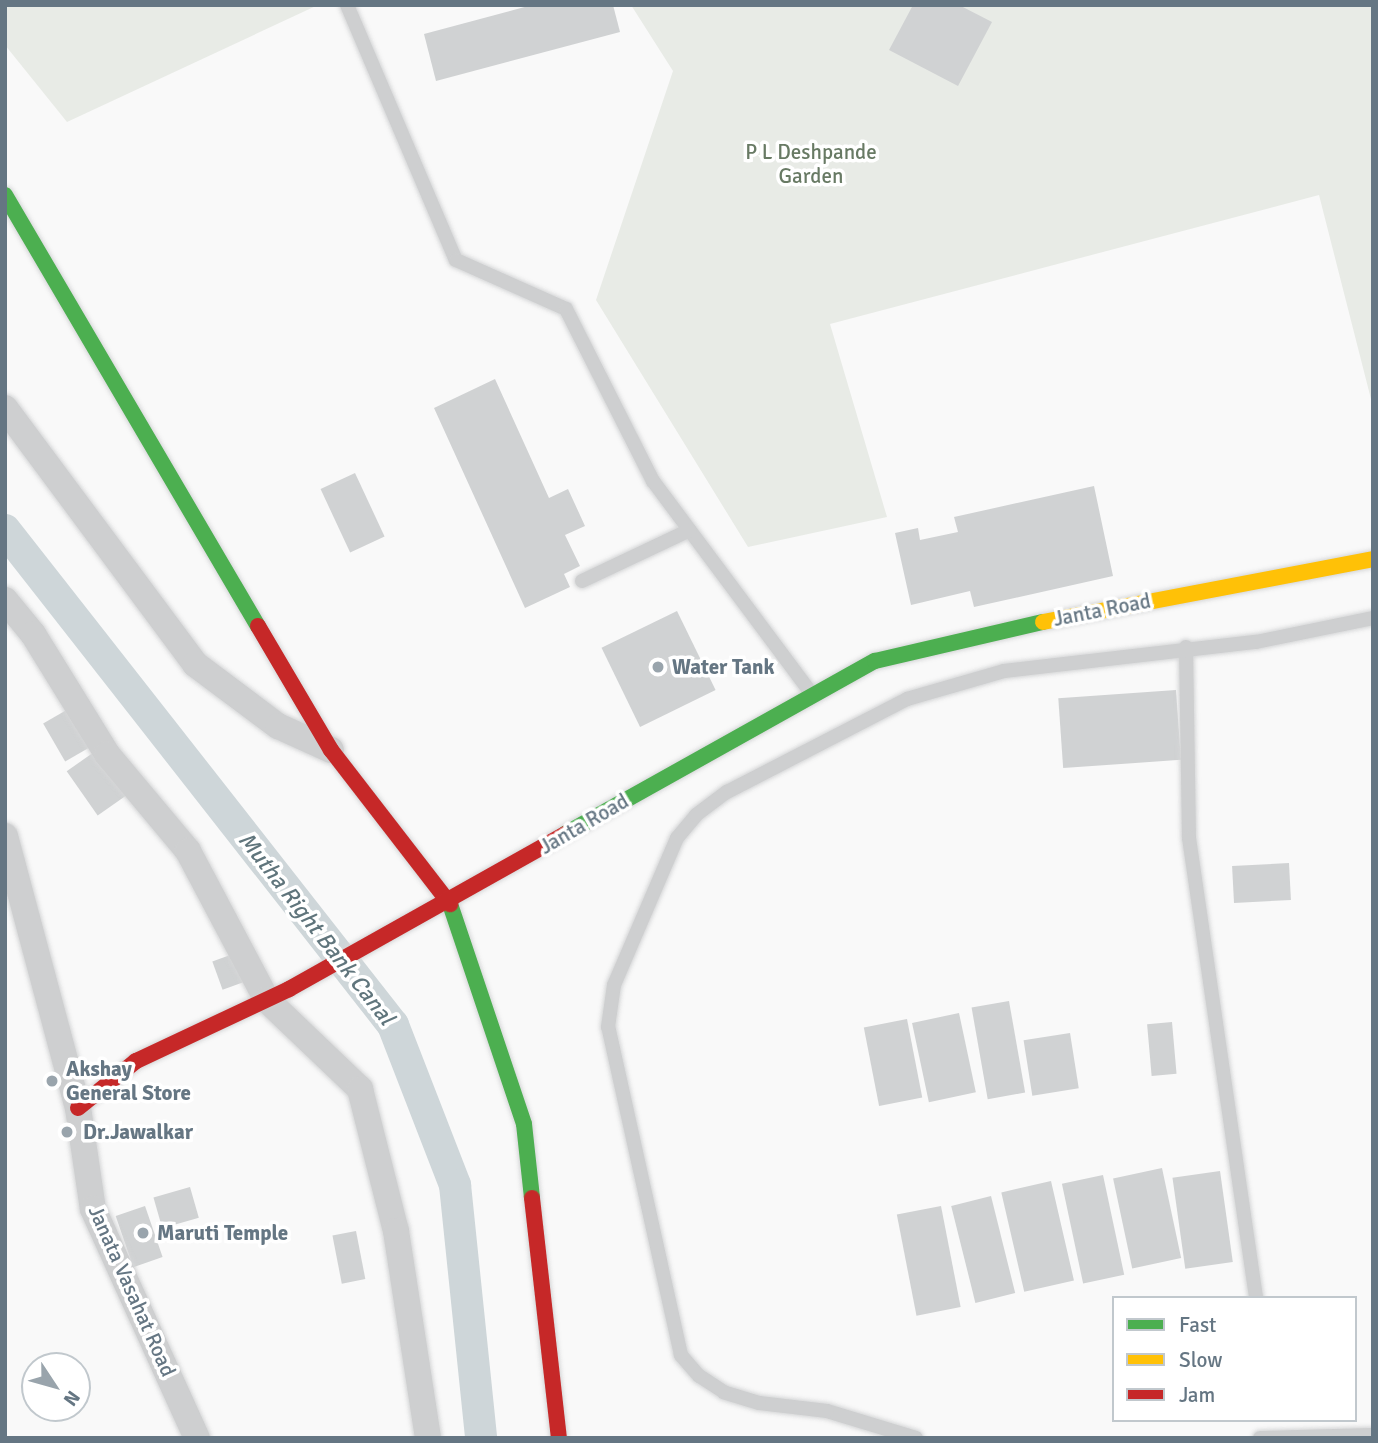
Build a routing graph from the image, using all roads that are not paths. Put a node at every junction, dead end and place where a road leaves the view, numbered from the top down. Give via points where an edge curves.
1 (347, 5) edge
2 (5, 194) edge
3 (5, 408) edge
4 (690, 530) junction
5 (1373, 559) edge
6 (582, 581) dead end
7 (5, 600) edge
8 (1373, 618) edge
9 (1186, 647) junction
10 (812, 695) junction
11 (331, 750) junction
12 (5, 836) edge
13 (449, 901) junction
14 (278, 995) junction
15 (78, 1108) junction
16 (1256, 1296) edge
17 (1269, 1431) edge
18 (1373, 1435) edge
19 (197, 1438) edge
20 (428, 1438) edge
21 (559, 1438) edge
22 (916, 1438) edge

1 - 4 lane via 456,260 566,309 653,481
2 - 11 street
3 - 11 street via 195,664 278,726
4 - 6 lane
4 - 10 lane
5 - 10 street, Janta Road via 939,642 875,661
7 - 14 street via 33,634 107,754 188,851
8 - 9 lane via 1256,642
9 - 16 lane via 1189,838
9 - 22 lane via 1004,671 907,699 727,792 696,815 677,838 614,985 608,1027 681,1355 724,1392 759,1403 827,1411
10 - 13 street, Janta Road
11 - 13 street
12 - 15 street, Janata Vasahat Road
13 - 14 street, Janta Road
13 - 21 street via 524,1124
14 - 15 street via 136,1061
14 - 20 street via 360,1089 396,1231
15 - 19 street, Janata Vasahat Road via 93,1209
17 - 18 lane

